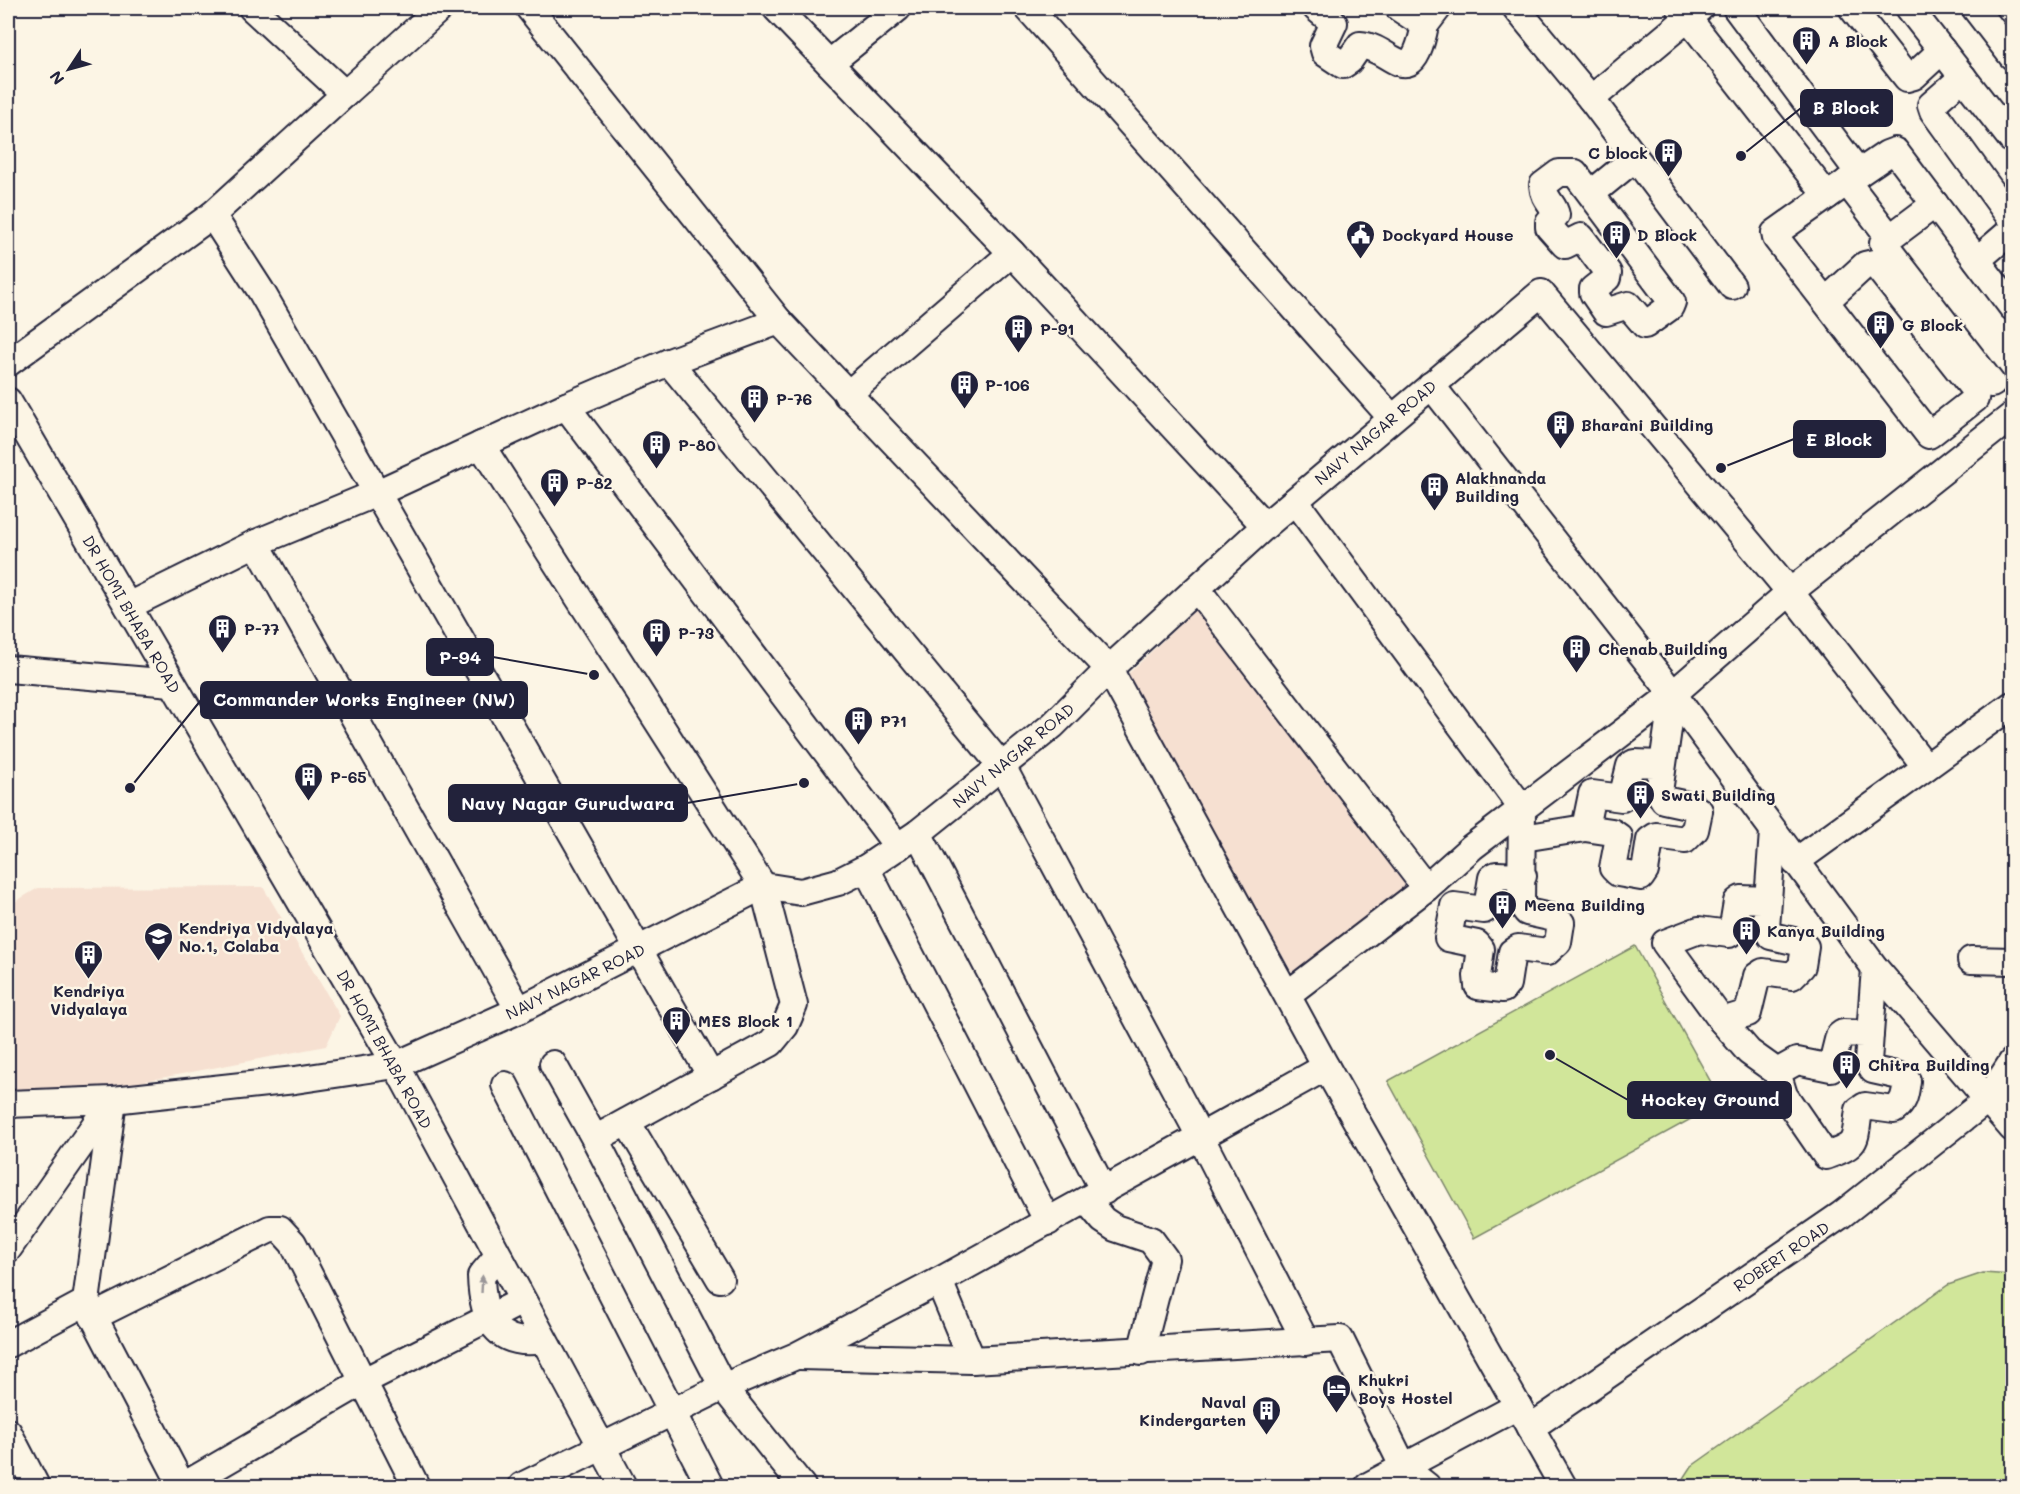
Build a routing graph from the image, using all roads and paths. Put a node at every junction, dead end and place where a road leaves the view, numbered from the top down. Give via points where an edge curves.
1 (252, 8) edge
2 (440, 8) edge
3 (529, 8) edge
4 (776, 8) edge
5 (898, 8) edge
6 (1028, 8) edge
7 (1316, 8) edge
8 (1399, 8) edge
9 (1516, 8) edge
10 (1736, 8) edge
11 (1852, 8) edge
12 (1909, 8) edge
13 (1975, 8) edge
14 (1690, 11) edge
15 (1432, 16) edge
16 (1942, 50) junction
17 (2013, 56) edge
18 (831, 62) junction
19 (1963, 77) junction
20 (345, 94) junction
21 (1591, 99) junction
22 (2013, 141) edge
23 (1635, 158) junction
24 (1844, 183) junction
25 (1592, 193) junction
26 (1935, 204) junction
27 (212, 215) junction
28 (2013, 220) edge
29 (2013, 230) edge
30 (1890, 238) junction
31 (1012, 253) junction
32 (1977, 260) junction
33 (1732, 286) dead end
34 (1826, 301) junction
35 (2013, 307) edge
36 (778, 321) junction
37 (669, 362) junction
38 (8, 363) edge
39 (1992, 384) dead end
40 (1431, 385) junction
41 (847, 395) junction
42 (8, 401) edge
43 (566, 406) junction
44 (2013, 416) edge
45 (1391, 417) junction
46 (481, 445) junction
47 (377, 493) junction
48 (1294, 501) junction
49 (1265, 526) junction
50 (256, 543) junction
51 (1197, 589) junction
52 (1790, 592) junction
53 (128, 606) junction
54 (8, 669) edge
55 (1109, 669) junction
56 (172, 683) junction
57 (1673, 694) junction
58 (2013, 705) edge
59 (1661, 764) junction
60 (1926, 767) junction
61 (1003, 768) junction
62 (1522, 808) junction
63 (1585, 828) junction
64 (1773, 832) junction
65 (1523, 838) junction
66 (908, 840) junction
67 (1795, 862) junction
68 (866, 868) junction
69 (1523, 876) junction
70 (763, 886) junction
71 (1426, 888) junction
72 (1768, 900) junction
73 (640, 949) junction
74 (1971, 960) dead end
75 (2013, 961) edge
76 (1875, 968) junction
77 (1288, 994) junction
78 (519, 1010) junction
79 (1722, 1021) junction
80 (1870, 1034) junction
81 (2013, 1062) edge
82 (553, 1064) dead end
83 (396, 1065) junction
84 (1326, 1067) junction
85 (1777, 1072) junction
86 (711, 1076) junction
87 (504, 1085) dead end
88 (113, 1100) junction
89 (8, 1104) edge
90 (2001, 1115) edge
91 (627, 1122) junction
92 (1201, 1138) junction
93 (595, 1139) junction
94 (1095, 1196) junction
95 (1048, 1222) junction
96 (8, 1223) edge
97 (8, 1248) edge
98 (498, 1256) junction
99 (720, 1279) dead end
100 (939, 1281) junction
101 (522, 1301) junction
102 (89, 1309) junction
103 (489, 1319) junction
104 (543, 1340) junction
105 (1306, 1342) junction
106 (8, 1344) edge
107 (1141, 1352) junction
108 (796, 1356) junction
109 (972, 1360) junction
110 (362, 1382) junction
111 (723, 1387) junction
112 (674, 1413) junction
113 (1524, 1417) junction
114 (8, 1431) edge
115 (603, 1448) junction
116 (1404, 1468) junction
117 (36, 1486) edge
118 (182, 1486) edge
119 (416, 1486) edge
120 (522, 1486) edge
121 (623, 1486) edge
122 (710, 1486) edge
123 (802, 1486) edge
124 (1368, 1486) edge
125 (1427, 1486) edge
126 (1563, 1486) edge

1 - 20 street
2 - 20 street
3 - 36 street
4 - 18 street
5 - 18 street
6 - 45 street
7 - 15 street via 1334,23 1323,46 1325,52 1343,65 1360,45 1396,63 1412,59 1421,47
8 - 15 street
9 - 21 street
10 - 24 street
11 - 16 street via 1907,78
12 - 16 street
13 - 17 street
14 - 21 street
14 - 24 street
16 - 19 street
18 - 31 street
19 - 22 street
19 - 28 street via 1931,105 1933,111
20 - 27 street
21 - 23 street
23 - 25 street
23 - 33 street
24 - 26 street via 1895,151
24 - 30 street
24 - 34 street via 1775,233
25 - 25 street via 1575,173 1559,173 1543,185 1544,198 1556,212 1550,227 1565,245 1581,237 1608,273 1593,289 1606,312 1628,305 1645,325 1672,302
26 - 30 street
26 - 32 street
27 - 38 street
27 - 47 street via 261,291
29 - 32 street
30 - 39 street via 1883,243
31 - 41 street
31 - 49 street
32 - 35 street
34 - 34 street via 1865,265 1874,263 1976,393 1975,399 1929,435
36 - 37 street
36 - 41 street
37 - 43 street
37 - 61 street
40 - 45 street, NAVY NAGAR ROAD
40 - 52 street, NAVY NAGAR ROAD via 1541,293
40 - 57 street
41 - 55 street
42 - 53 street, DR HOMI BHABA ROAD
43 - 46 street
43 - 66 street
44 - 52 street
45 - 48 street, NAVY NAGAR ROAD
46 - 47 street
46 - 70 street
47 - 50 street
47 - 73 street
48 - 49 street, NAVY NAGAR ROAD
48 - 62 street
49 - 51 street, NAVY NAGAR ROAD
50 - 53 street
50 - 78 street
51 - 55 street, NAVY NAGAR ROAD
51 - 71 street
52 - 57 street
52 - 60 street
53 - 56 street, DR HOMI BHABA ROAD
54 - 56 street
55 - 61 street, NAVY NAGAR ROAD
55 - 77 street
56 - 83 street, DR HOMI BHABA ROAD
57 - 59 street
57 - 62 street
57 - 64 street
58 - 60 street
59 - 63 street via 1630,766 1622,798 1592,794
59 - 63 street via 1659,792 1664,800 1699,811 1690,836 1685,840 1656,836 1650,840 1641,877 1618,873 1613,868 1619,837 1612,832
60 - 67 street
61 - 66 street, NAVY NAGAR ROAD
61 - 92 street
62 - 65 street
62 - 71 street
63 - 65 street
64 - 67 street
64 - 72 street
65 - 69 street
66 - 68 street, NAVY NAGAR ROAD
66 - 94 street
67 - 76 street
68 - 70 street, NAVY NAGAR ROAD via 838,882 801,892
68 - 95 street
69 - 69 street via 1521,904 1527,912 1561,923 1558,942 1547,952 1518,948 1512,952 1503,989 1478,986 1481,949 1476,944 1448,938 1454,906 1484,910 1492,878
70 - 73 street, NAVY NAGAR ROAD
70 - 86 street via 794,1005 785,1026 771,1043
71 - 77 street
72 - 79 street via 1766,928 1771,936 1805,947 1802,966 1792,976 1763,972 1757,976 1748,1013
72 - 79 street via 1737,902 1729,934 1699,930 1665,943
73 - 78 street, NAVY NAGAR ROAD
73 - 86 street
74 - 75 street
76 - 80 street
76 - 90 street
77 - 84 street
78 - 83 street, NAVY NAGAR ROAD
79 - 85 street via 1749,1052
80 - 85 street via 1839,1036 1831,1068 1797,1061
80 - 85 street via 1868,1062 1873,1070 1907,1081 1904,1100 1894,1110 1865,1106 1859,1110 1850,1147 1826,1156 1784,1095
81 - 90 street, ROBERT ROAD
82 - 93 street
83 - 88 street, NAVY NAGAR ROAD
83 - 98 street, DR HOMI BHABA ROAD
84 - 92 street
84 - 113 street
86 - 91 street
87 - 112 street
88 - 89 street, NAVY NAGAR ROAD
88 - 97 street
88 - 102 street
90 - 113 street, ROBERT ROAD
91 - 93 street
91 - 99 street
92 - 94 street
92 - 105 street
93 - 111 street
94 - 95 street
94 - 107 street via 1103,1221 1151,1240 1165,1259
95 - 100 street
96 - 97 street
98 - 101 street, DR HOMI BHABA ROAD
103 -> 98 street via 481,1296 481,1276
100 - 108 street
100 - 109 street
101 - 103 street
101 - 104 street, DR HOMI BHABA ROAD
102 - 106 street
102 - 110 street via 270,1229 280,1229 293,1243
102 - 118 street
103 - 104 street via 502,1334 522,1344
103 - 110 street
104 - 115 street, DR HOMI BHABA ROAD
105 - 107 street
105 - 116 street via 1340,1339
107 - 109 street
108 - 109 street
108 - 111 street
110 - 118 street
110 - 119 street
111 - 112 street
111 - 123 street
112 - 115 street
112 - 122 street
113 - 116 street, ROBERT ROAD
113 - 126 street
114 - 117 street
115 - 120 street
115 - 121 street, DR HOMI BHABA ROAD
116 - 124 street, ROBERT ROAD
116 - 125 street

